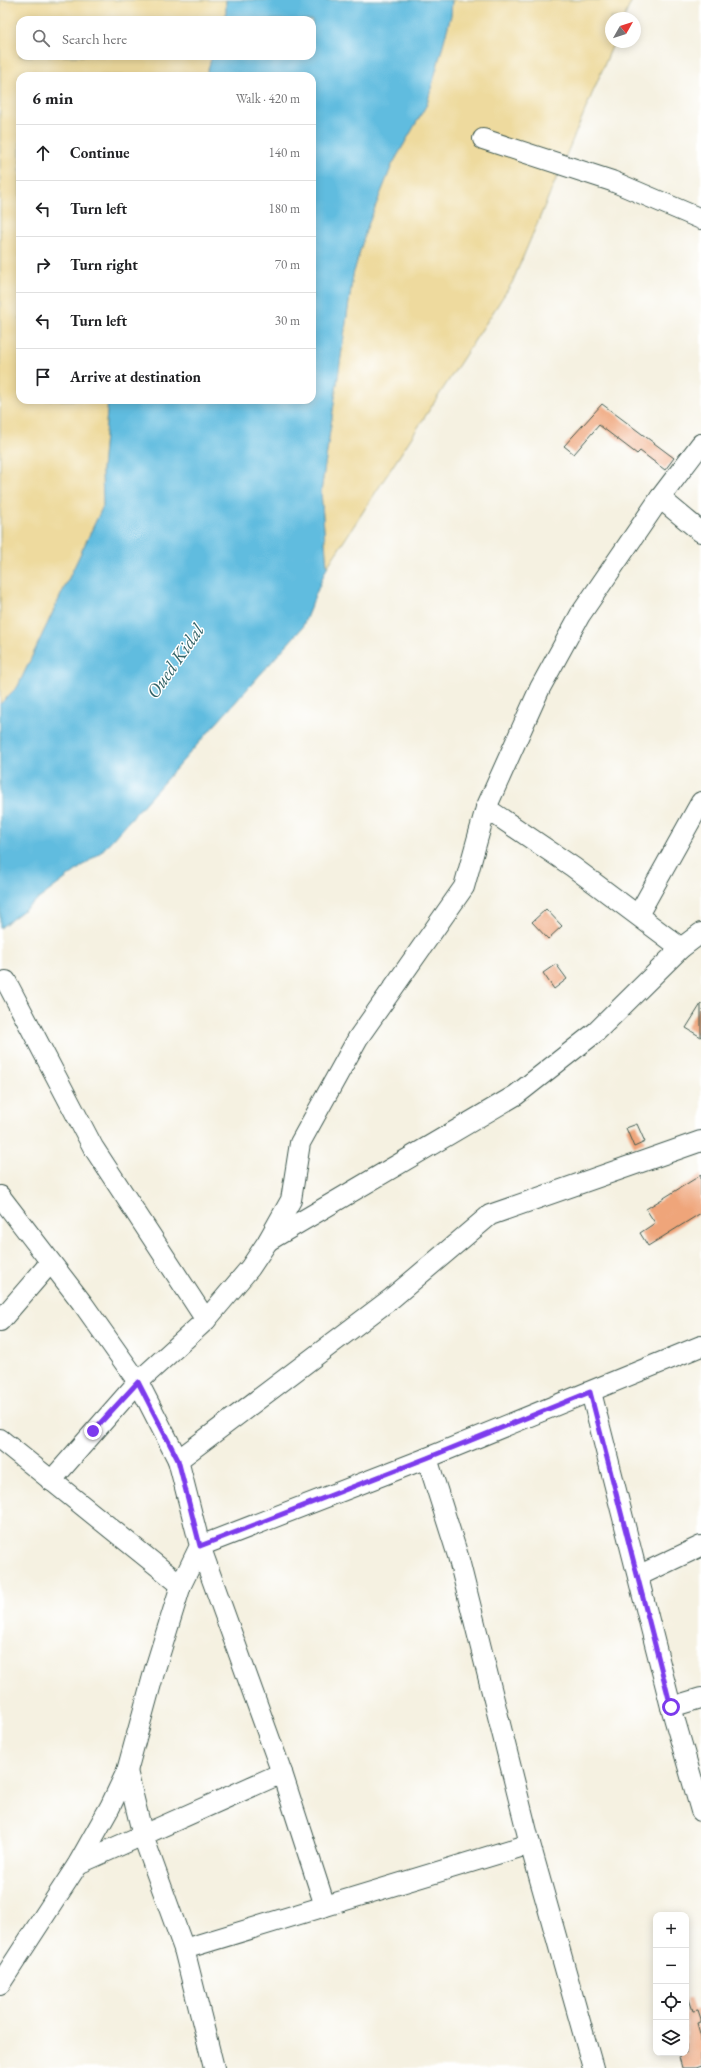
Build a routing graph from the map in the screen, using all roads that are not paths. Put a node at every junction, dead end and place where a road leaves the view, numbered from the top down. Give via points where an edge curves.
1 (483, 139) dead end
2 (701, 219) edge
3 (701, 444) edge
4 (660, 498) junction
5 (701, 532) edge
6 (701, 802) edge
7 (486, 808) junction
8 (638, 915) junction
9 (701, 933) edge
10 (681, 948) junction
11 (6, 981) dead end
12 (701, 1141) edge
13 (0, 1196) edge
14 (268, 1241) junction
15 (50, 1263) junction
16 (206, 1320) junction
17 (0, 1321) edge
18 (701, 1346) edge
19 (138, 1382) junction
20 (590, 1392) junction
21 (0, 1439) edge
22 (427, 1458) junction
23 (178, 1460) junction
24 (51, 1481) junction
25 (200, 1546) junction
26 (701, 1546) edge
27 (638, 1576) junction
28 (181, 1585) junction
29 (701, 1698) edge
30 (671, 1707) junction
31 (127, 1771) junction
32 (282, 1773) junction
33 (701, 1811) edge
34 (143, 1836) junction
35 (530, 1844) junction
36 (78, 1864) junction
37 (325, 1906) junction
38 (184, 1949) junction
39 (0, 1984) edge
40 (214, 2068) edge
41 (593, 2068) edge

1 - 2 street via 612,181
3 - 4 street
4 - 5 street
4 - 7 street via 580,615 540,688
6 - 8 street
7 - 8 street
7 - 14 street via 464,887 358,1038 300,1143 291,1200
8 - 10 street
9 - 10 street
10 - 14 street via 596,1032 516,1094
11 - 16 street via 93,1147
12 - 23 street via 490,1215 392,1298
13 - 15 street
14 - 16 street via 250,1268
15 - 17 street
15 - 19 street via 83,1304
16 - 19 street
18 - 20 street
19 - 23 street
19 - 24 street
20 - 22 street
20 - 27 street
21 - 24 street
22 - 25 street
22 - 35 street via 458,1556
23 - 25 street
24 - 28 street
25 - 28 street
25 - 32 street
26 - 27 street
27 - 30 street
28 - 31 street
29 - 30 street
30 - 33 street
31 - 34 street
31 - 36 street
32 - 34 street
32 - 37 street
34 - 36 street
34 - 38 street
35 - 37 street
35 - 41 street
36 - 39 street
37 - 38 street
38 - 40 street

